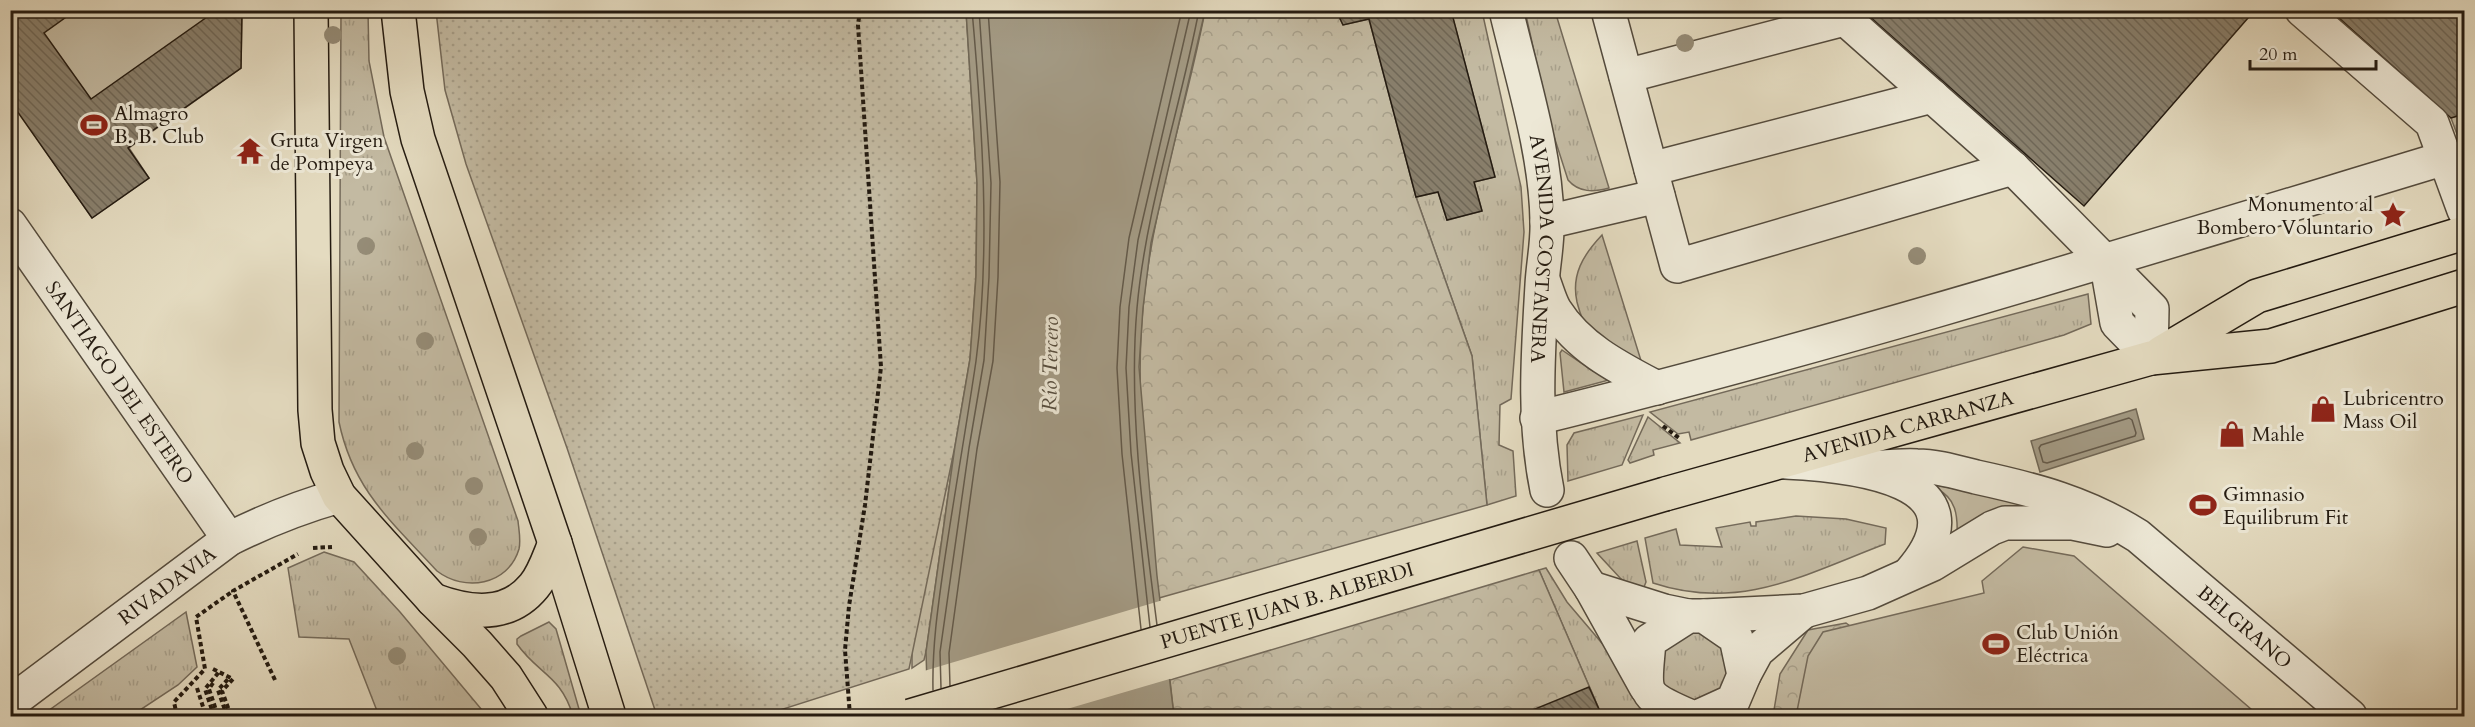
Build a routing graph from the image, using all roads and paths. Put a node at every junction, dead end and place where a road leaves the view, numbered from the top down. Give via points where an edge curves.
1 (311, 10) edge
2 (398, 10) edge
3 (860, 10) edge
4 (1506, 10) edge
5 (1608, 10) edge
6 (2302, 10) edge
7 (1839, 15) edge
8 (1626, 76) junction
9 (1932, 96) junction
10 (2445, 158) junction
11 (2013, 168) junction
12 (1654, 182) junction
13 (2464, 210) edge
14 (1547, 222) junction
15 (10, 225) edge
16 (2464, 233) edge
17 (2106, 260) junction
18 (1543, 278) junction
19 (2464, 286) edge
20 (2151, 358) junction
21 (1658, 388) junction
22 (1537, 418) junction
23 (1784, 462) junction
24 (1857, 469) junction
25 (1547, 490) dead end
26 (1665, 494) joint
27 (339, 496) junction
28 (2138, 537) junction
29 (229, 539) junction
30 (555, 543) junction
31 (339, 549) dead end
32 (1571, 558) dead end
33 (1909, 574) junction
34 (1592, 588) junction
35 (233, 591) junction
36 (432, 599) junction
37 (1804, 611) junction
38 (1696, 616) junction
39 (213, 669) dead end
40 (219, 672) junction
41 (275, 680) dead end
42 (196, 688) dead end
43 (1736, 698) edge
44 (1656, 702) edge
45 (10, 703) edge
46 (177, 717) edge
47 (206, 717) edge
48 (216, 717) edge
49 (229, 717) edge
50 (531, 717) edge
51 (609, 717) edge
52 (850, 717) edge
53 (910, 717) edge
54 (1689, 717) edge
55 (1700, 717) edge
56 (2349, 717) edge

1 - 27 main road via 315,410 318,443
2 - 30 main road via 407,91 418,140
3 - 52 path via 881,367 845,650
4 - 14 street, AVENIDA COSTANERA via 1542,165
5 - 8 street
6 - 10 street via 2432,123
7 - 8 street
7 - 9 street
8 - 12 street
9 - 11 street
9 - 12 street
10 - 13 street
10 - 17 street
11 - 12 street via 1677,266
11 - 17 street
12 - 14 street
14 - 18 street, AVENIDA COSTANERA
15 - 29 street, SANTIAGO DEL ESTERO
16 - 20 main road, AVENIDA CARRANZA via 2257,296
17 - 20 street via 2117,323
17 - 21 street
18 - 21 street via 1554,309 1581,341 1611,364
18 - 22 street, AVENIDA COSTANERA
19 - 20 main road, AVENIDA CARRANZA via 2271,346
20 - 23 main road, AVENIDA CARRANZA
21 - 22 street
22 - 25 street, AVENIDA COSTANERA
23 - 24 street
23 - 26 main road, AVENIDA CARRANZA
24 - 28 street, BELGRANO via 1917,466 2043,492 2089,508
24 - 33 street via 1896,479 1920,492 1930,507 1935,525 1933,536 1928,550
26 - 53 main road, PUENTE JUAN B. ALBERDI, bridge
27 - 29 street, RIVADAVIA via 268,519
27 - 36 main road
28 - 33 street via 2073,524 2005,523
28 - 56 street, BELGRANO
29 - 45 street, RIVADAVIA
30 - 36 main road via 534,586 506,607 470,610
30 - 51 main road
31 - 35 path via 328,546 304,550
32 - 34 street
33 - 37 street via 1868,593
34 - 38 street
34 - 44 street
35 - 41 path
35 - 46 path via 196,616 205,669 174,702
36 - 50 main road via 506,677
37 - 38 street
37 - 43 street via 1757,651
38 - 43 street via 1736,638
38 - 44 street via 1649,641
39 - 40 path
40 - 48 path via 207,689
40 - 49 path via 231,678 218,690
42 - 47 path
43 - 55 street
44 - 54 street

